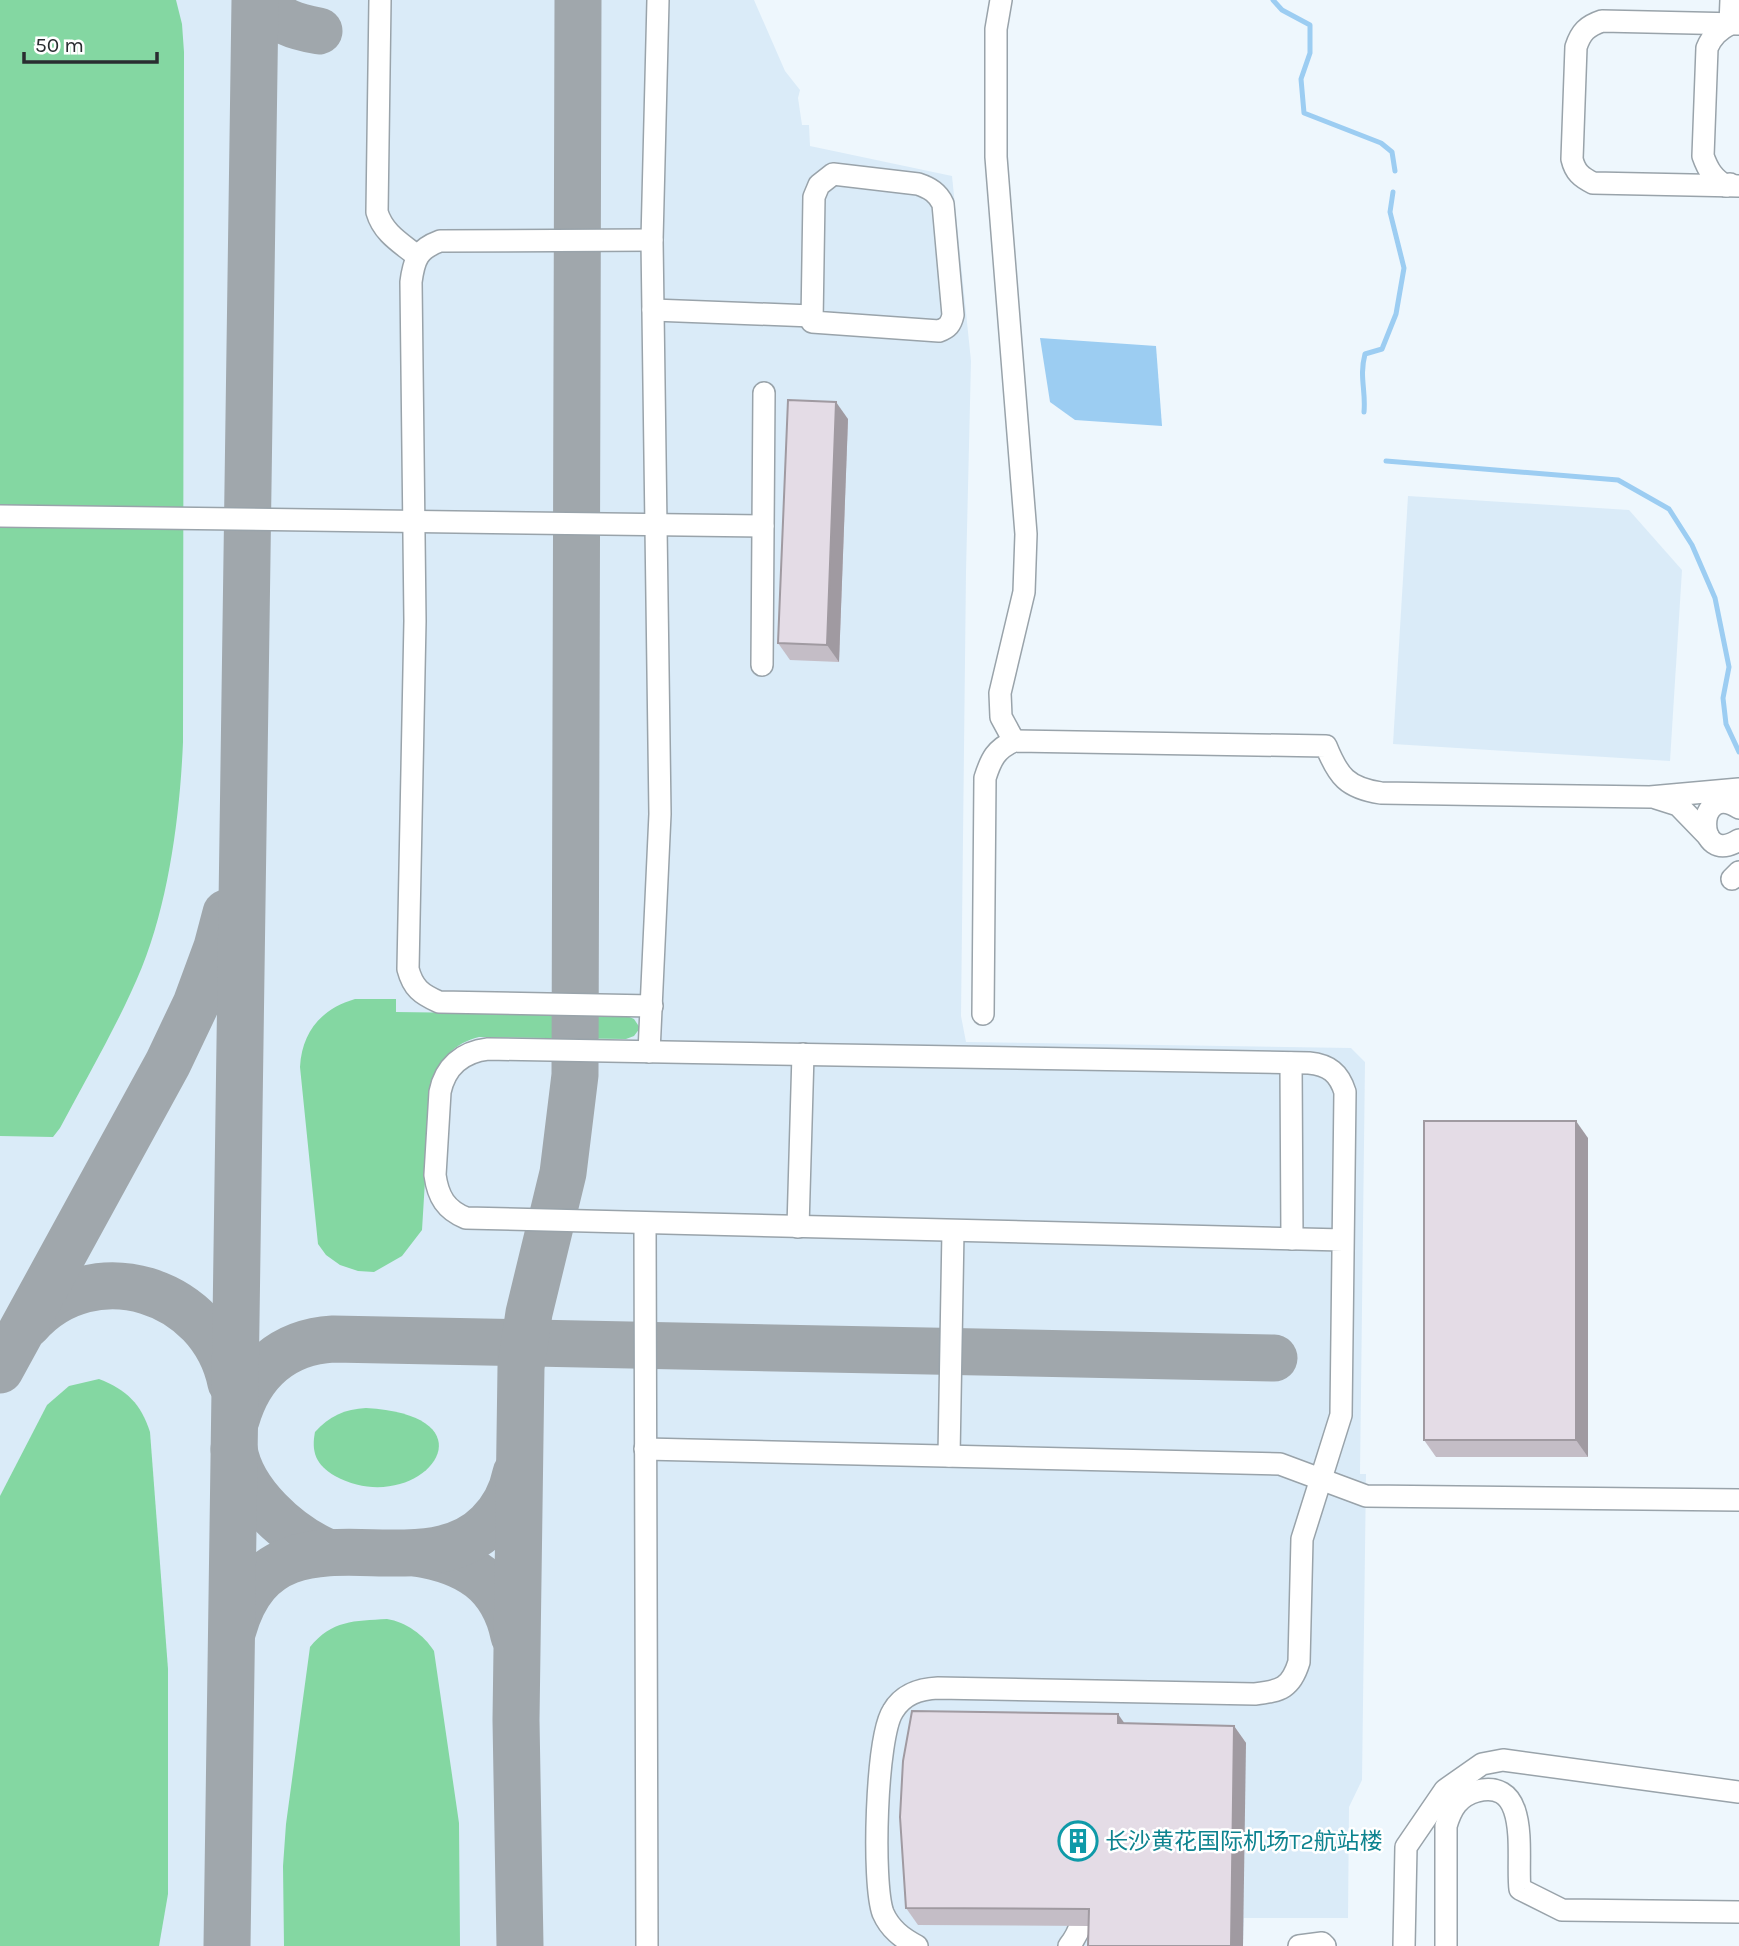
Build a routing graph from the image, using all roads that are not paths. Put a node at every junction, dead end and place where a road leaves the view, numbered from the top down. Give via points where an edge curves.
1 (380, 0) edge
2 (658, 0) edge
3 (1001, 0) edge
4 (1731, 0) edge
5 (1736, 26) edge
6 (1735, 183) edge
7 (652, 240) junction
8 (418, 257) junction
9 (653, 310) junction
10 (812, 316) junction
11 (764, 393) dead end
12 (0, 516) edge
13 (414, 523) junction
14 (656, 527) junction
15 (763, 527) junction
16 (762, 665) dead end
17 (1014, 741) junction
18 (1650, 797) junction
19 (1730, 797) edge
20 (1708, 836) junction
21 (1739, 840) edge
22 (652, 1006) junction
23 (983, 1014) dead end
24 (649, 1052) junction
25 (803, 1054) junction
26 (1291, 1063) junction
27 (645, 1224) junction
28 (798, 1227) junction
29 (953, 1231) junction
30 (1292, 1239) junction
31 (1343, 1240) junction
32 (645, 1449) junction
33 (949, 1456) junction
34 (1321, 1479) junction
35 (1739, 1500) edge
36 (1089, 1691) junction
37 (1088, 1717) edge
38 (1739, 1792) edge
39 (1084, 1878) edge
40 (1739, 1912) edge
41 (647, 1946) edge
42 (917, 1946) edge
43 (1069, 1946) edge
44 (1299, 1946) edge
45 (1325, 1946) edge
46 (1404, 1946) edge
47 (1446, 1946) edge

1 - 8 lane via 377,212 389,234
2 - 7 lane
3 - 17 lane via 996,29 996,157 1026,534 1024,592 1000,693 1001,717
4 - 5 lane
5 - 6 lane via 1721,29 1707,48 1703,156 1717,180
5 - 6 lane via 1602,21 1588,26 1576,47 1572,159 1575,169 1593,183
7 - 8 lane via 440,242 425,246
7 - 9 lane
8 - 13 lane via 411,282
9 - 10 lane
9 - 14 lane
10 - 10 lane via 812,322 946,328 953,315 943,204 936,193 918,184 833,174 819,185 814,197
11 - 15 lane
12 - 13 lane
13 - 14 lane
13 - 22 lane via 411,980 417,990 439,1002
14 - 15 lane
14 - 22 lane via 660,814
15 - 16 lane
17 - 18 lane via 1326,746 1345,780 1362,790 1381,793
17 - 23 lane via 992,757 985,778
18 - 19 lane
18 - 20 lane via 1678,805
19 - 20 lane via 1708,811 1704,823
20 - 21 lane via 1725,845
22 - 24 lane
24 - 25 lane
24 - 27 lane via 488,1049 466,1055 443,1080 435,1175 446,1206 466,1218
25 - 26 lane
25 - 28 lane
26 - 30 lane
26 - 31 lane via 1322,1065 1334,1071 1345,1092
27 - 28 lane
27 - 32 lane
28 - 29 lane
29 - 30 lane
29 - 33 lane
30 - 31 lane
31 - 34 lane via 1342,1415
32 - 33 lane
32 - 41 lane
33 - 34 lane via 1280,1464
34 - 35 lane via 1366,1496
34 - 36 lane via 1302,1539 1299,1662 1294,1678 1283,1689 1255,1694
36 - 37 lane
36 - 42 lane via 927,1688 913,1692 891,1713 880,1762 878,1887 892,1928
38 - 46 lane via 1503,1760 1482,1764 1445,1790 1406,1847
39 - 43 lane via 1083,1918
40 - 47 lane via 1562,1910 1520,1889 1518,1817 1512,1802 1491,1790 1477,1791 1450,1810 1446,1826
44 - 45 lane

